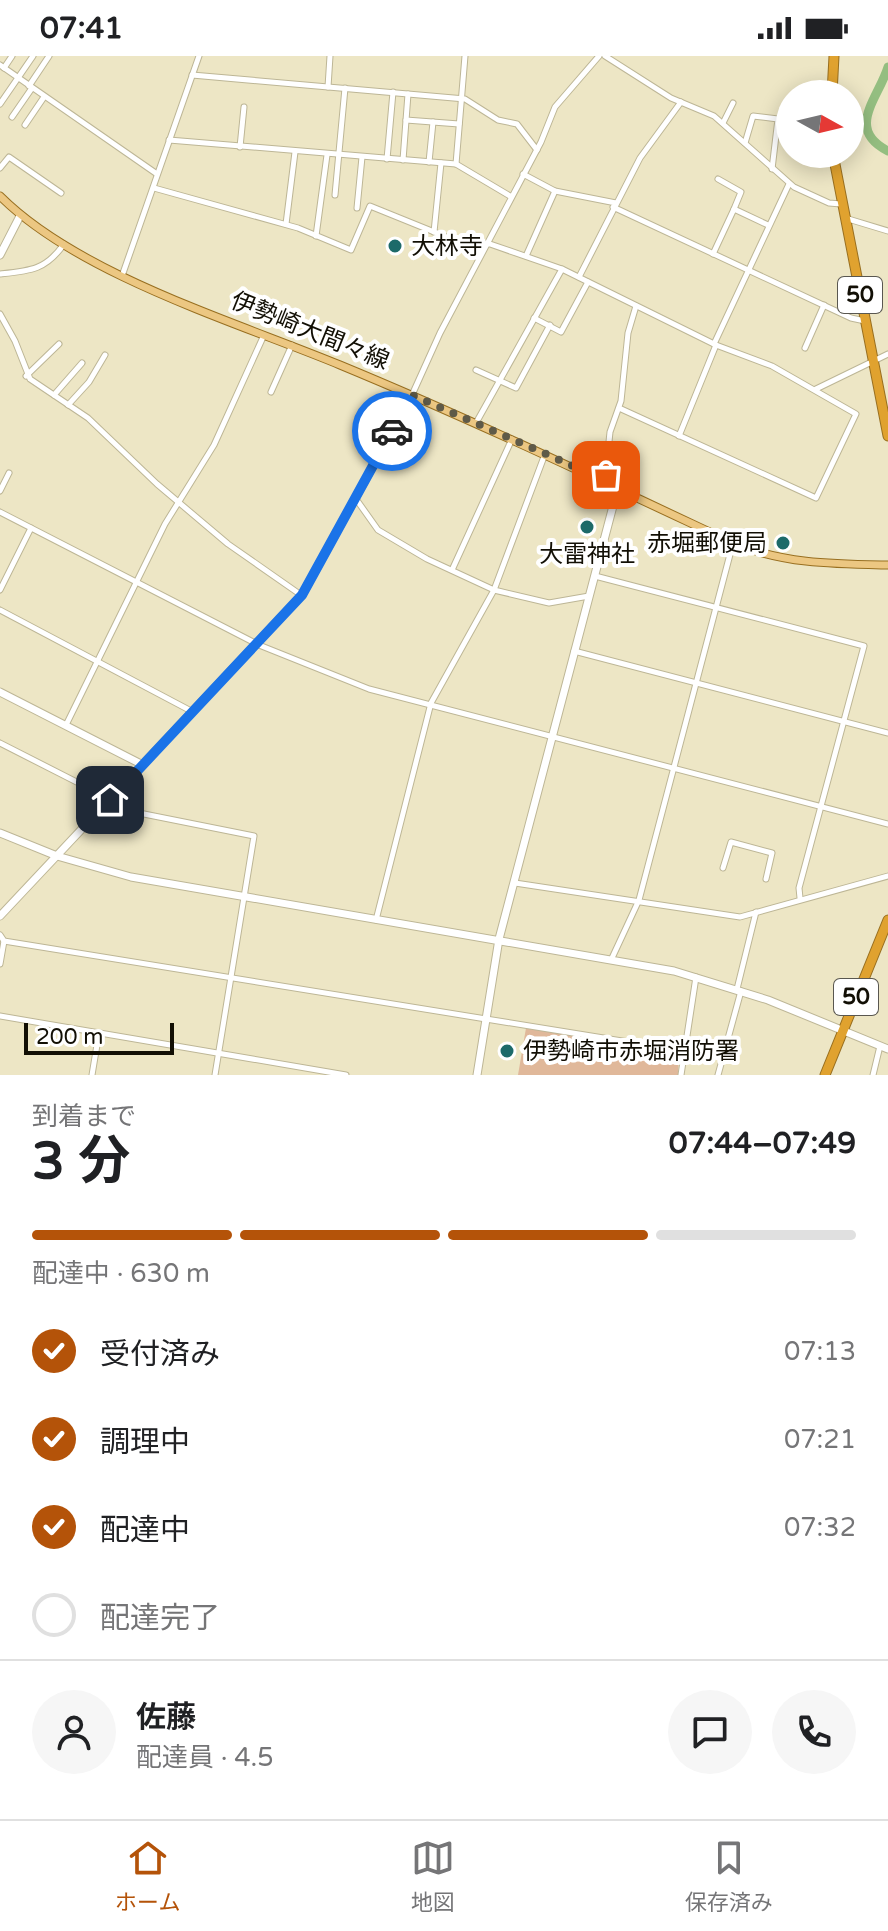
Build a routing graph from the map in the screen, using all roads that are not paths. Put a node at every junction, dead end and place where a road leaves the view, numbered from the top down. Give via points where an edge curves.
1 (12, 56) edge
2 (33, 56) edge
3 (49, 56) edge
4 (199, 56) edge
5 (330, 56) edge
6 (465, 56) edge
7 (599, 56) edge
8 (605, 56) edge
9 (834, 56) edge
10 (2, 67) edge
11 (192, 75) junction
12 (19, 78) junction
13 (833, 80) edge
14 (31, 87) junction
15 (328, 87) junction
16 (345, 88) junction
17 (393, 92) junction
18 (408, 94) junction
19 (44, 97) junction
20 (461, 98) junction
21 (681, 102) junction
22 (733, 103) dead end
23 (0, 104) edge
24 (244, 107) dead end
25 (12, 117) dead end
26 (406, 120) junction
27 (433, 122) junction
28 (723, 123) junction
29 (459, 124) junction
30 (25, 125) dead end
31 (169, 140) junction
32 (745, 143) junction
33 (240, 147) junction
34 (537, 150) junction
35 (295, 152) junction
36 (327, 155) junction
37 (339, 155) junction
38 (362, 157) junction
39 (387, 159) junction
40 (403, 160) junction
41 (429, 162) junction
42 (441, 163) junction
43 (456, 164) junction
44 (0, 168) edge
45 (835, 168) edge
46 (772, 169) junction
47 (157, 174) junction
48 (523, 174) junction
49 (718, 179) dead end
50 (789, 184) junction
51 (154, 188) junction
52 (555, 191) junction
53 (61, 193) dead end
54 (335, 195) dead end
55 (510, 196) junction
56 (1, 199) edge
57 (841, 204) junction
58 (615, 205) junction
59 (357, 208) dead end
60 (734, 209) junction
61 (20, 216) junction
62 (844, 218) junction
63 (286, 224) junction
64 (768, 225) junction
65 (888, 231) edge
66 (434, 232) junction
67 (316, 236) junction
68 (486, 243) junction
69 (64, 244) junction
70 (713, 254) junction
71 (0, 255) edge
72 (526, 256) junction
73 (562, 269) junction
74 (747, 270) junction
75 (0, 274) edge
76 (122, 276) junction
77 (579, 277) junction
78 (588, 282) junction
79 (824, 305) junction
80 (636, 306) junction
81 (0, 314) edge
82 (534, 318) junction
83 (865, 321) junction
84 (550, 325) junction
85 (264, 334) junction
86 (59, 344) dead end
87 (715, 344) junction
88 (292, 345) junction
89 (805, 348) dead end
90 (888, 354) edge
91 (105, 355) dead end
92 (873, 361) junction
93 (82, 363) dead end
94 (476, 370) dead end
95 (26, 376) junction
96 (499, 380) junction
97 (815, 389) junction
98 (271, 392) dead end
99 (54, 395) junction
100 (412, 395) junction
101 (68, 405) junction
102 (619, 408) junction
103 (476, 423) junction
104 (679, 436) junction
105 (888, 436) edge
106 (512, 439) junction
107 (545, 454) junction
108 (9, 473) dead end
109 (605, 480) junction
110 (618, 487) junction
111 (0, 491) edge
112 (356, 499) junction
113 (179, 502) junction
114 (0, 512) edge
115 (31, 528) junction
116 (733, 543) junction
117 (888, 565) edge
118 (452, 570) junction
119 (595, 576) junction
120 (138, 584) junction
121 (0, 590) edge
122 (494, 590) junction
123 (302, 595) junction
124 (589, 596) junction
125 (716, 608) junction
126 (0, 610) edge
127 (259, 645) junction
128 (574, 651) junction
129 (99, 660) junction
130 (696, 683) junction
131 (0, 692) edge
132 (431, 703) junction
133 (194, 712) junction
134 (844, 723) junction
135 (66, 725) junction
136 (888, 733) edge
137 (553, 734) junction
138 (0, 743) edge
139 (143, 765) junction
140 (674, 766) junction
141 (107, 803) junction
142 (822, 805) junction
143 (888, 824) edge
144 (0, 833) edge
145 (57, 856) junction
146 (723, 868) dead end
147 (888, 876) edge
148 (766, 879) dead end
149 (515, 883) junction
150 (800, 898) junction
151 (244, 899) junction
152 (639, 900) junction
153 (756, 912) junction
154 (0, 916) edge
155 (376, 920) junction
156 (888, 920) edge
157 (2, 938) edge
158 (499, 939) junction
159 (612, 958) junction
160 (0, 964) edge
161 (231, 977) junction
162 (696, 977) junction
163 (739, 990) junction
164 (0, 1016) edge
165 (486, 1019) junction
166 (842, 1031) junction
167 (99, 1033) junction
168 (884, 1047) edge
169 (684, 1051) junction
170 (219, 1054) junction
171 (92, 1075) edge
172 (215, 1075) edge
173 (346, 1075) edge
174 (477, 1075) edge
175 (681, 1075) edge
176 (718, 1075) edge
177 (825, 1075) edge
178 (873, 1075) edge

1 - 10 street
2 - 12 street
3 - 14 street
4 - 11 street
5 - 15 street
6 - 20 street
7 - 34 street via 560,100
8 - 21 street
9 - 13 highway
10 - 12 street
11 - 15 street
11 - 31 street
12 - 14 street
12 - 23 street
14 - 19 street
14 - 25 street
15 - 16 street
16 - 17 street
16 - 37 street
17 - 18 street
17 - 39 street
18 - 20 street
18 - 26 street
19 - 30 street
19 - 47 street
20 - 29 street
20 - 34 street via 498,120 517,124
21 - 28 street
21 - 58 street via 640,158
22 - 28 street
24 - 33 street
26 - 27 street
26 - 40 street
27 - 29 street
27 - 41 street
28 - 32 street
29 - 43 street
31 - 33 street
31 - 47 street
32 - 46 street
32 - 46 street via 753,116 778,119
33 - 35 street
34 - 48 street
35 - 36 street
35 - 63 street
36 - 37 street
36 - 67 street
37 - 38 street
37 - 54 street
38 - 39 street
38 - 59 street
39 - 40 street
40 - 41 street
41 - 42 street
42 - 43 street
42 - 66 street
43 - 55 street
44 - 53 street via 9,157
45 - 57 highway, 50
46 - 50 street
47 - 51 street
48 - 52 street
48 - 55 street
49 - 60 street via 741,192
50 - 57 street
50 - 64 street
51 - 63 street
51 - 76 street
52 - 58 street
52 - 72 street
55 - 68 street
56 - 61 main road, 伊勢崎大間々線
57 - 62 highway, 50
58 - 70 street
58 - 77 street
60 - 64 street
60 - 70 street
61 - 69 main road, 伊勢崎大間々線
61 - 71 street
62 - 65 street
62 - 83 highway, 50
63 - 67 street
64 - 74 street
66 - 67 street via 370,206 351,250
66 - 68 street via 459,242
68 - 72 street
68 - 100 street
69 - 75 street via 38,271
69 - 76 main road, 伊勢崎大間々線
70 - 74 street
72 - 73 street
73 - 77 street
73 - 82 street
74 - 79 street
74 - 87 street
76 - 85 main road, 伊勢崎大間々線
77 - 78 street
78 - 80 street
78 - 84 street via 561,332
79 - 83 street
79 - 89 street
80 - 87 street
80 - 102 street
81 - 95 street
82 - 84 street
82 - 96 street
83 - 92 highway, 50
84 - 96 street via 516,388
85 - 88 main road, 伊勢崎大間々線
85 - 113 street via 214,445
86 - 95 street
87 - 97 street
87 - 104 street
88 - 98 street
88 - 100 main road, 伊勢崎大間々線
90 - 92 street
91 - 101 street
92 - 97 street
92 - 105 highway, 50
93 - 99 street
94 - 96 street
95 - 99 street
96 - 103 street
97 - 104 street via 856,414 816,498
99 - 101 street
100 - 103 main road, 伊勢崎大間々線
100 - 112 street
101 - 113 street
102 - 104 street
102 - 109 street via 610,432
103 - 106 main road, 伊勢崎大間々線
106 - 107 main road, 伊勢崎大間々線
106 - 118 street
107 - 109 main road, 伊勢崎大間々線
107 - 122 street
108 - 111 street
109 - 110 main road, 伊勢崎大間々線
110 - 116 main road, 伊勢崎大間々線
110 - 119 street
112 - 118 street via 378,530
112 - 123 street
113 - 120 street
113 - 123 street via 241,554
114 - 115 street
115 - 120 street
115 - 121 street
116 - 117 main road, 伊勢崎大間々線 via 801,562
116 - 125 street
118 - 122 street
119 - 124 street
119 - 125 street
120 - 127 street
120 - 129 street
122 - 124 street via 549,603
122 - 132 street
123 - 127 street
124 - 128 street
125 - 130 street
125 - 134 street via 864,646
126 - 129 street
127 - 132 street via 369,689
127 - 133 street
128 - 130 street
128 - 137 street
129 - 133 street
129 - 135 street
130 - 134 street
130 - 140 street
131 - 135 street
132 - 137 street
132 - 155 street
133 - 139 street
134 - 136 street
134 - 142 street
135 - 139 street
137 - 140 street
137 - 149 street
138 - 141 street
139 - 141 street
140 - 142 street
140 - 152 street
141 - 145 street
141 - 151 street via 254,836
142 - 143 street
142 - 150 street
144 - 145 street
145 - 151 street
145 - 154 street
146 - 148 street via 731,842 772,853
147 - 150 street
149 - 152 street
149 - 158 street
150 - 153 street
151 - 155 street
151 - 161 street
152 - 153 street via 740,917
152 - 159 street
153 - 163 street
155 - 158 street
156 - 166 highway, 50
157 - 160 street
157 - 161 street
158 - 159 street
158 - 165 street
159 - 162 street
161 - 165 street
161 - 170 street
162 - 163 street
162 - 169 street
163 - 166 street
163 - 176 street
164 - 167 street
165 - 169 street
165 - 174 street
166 - 168 street
166 - 177 highway, 50
167 - 170 street
167 - 171 street
168 - 178 street
169 - 175 street
170 - 172 street
170 - 173 street

